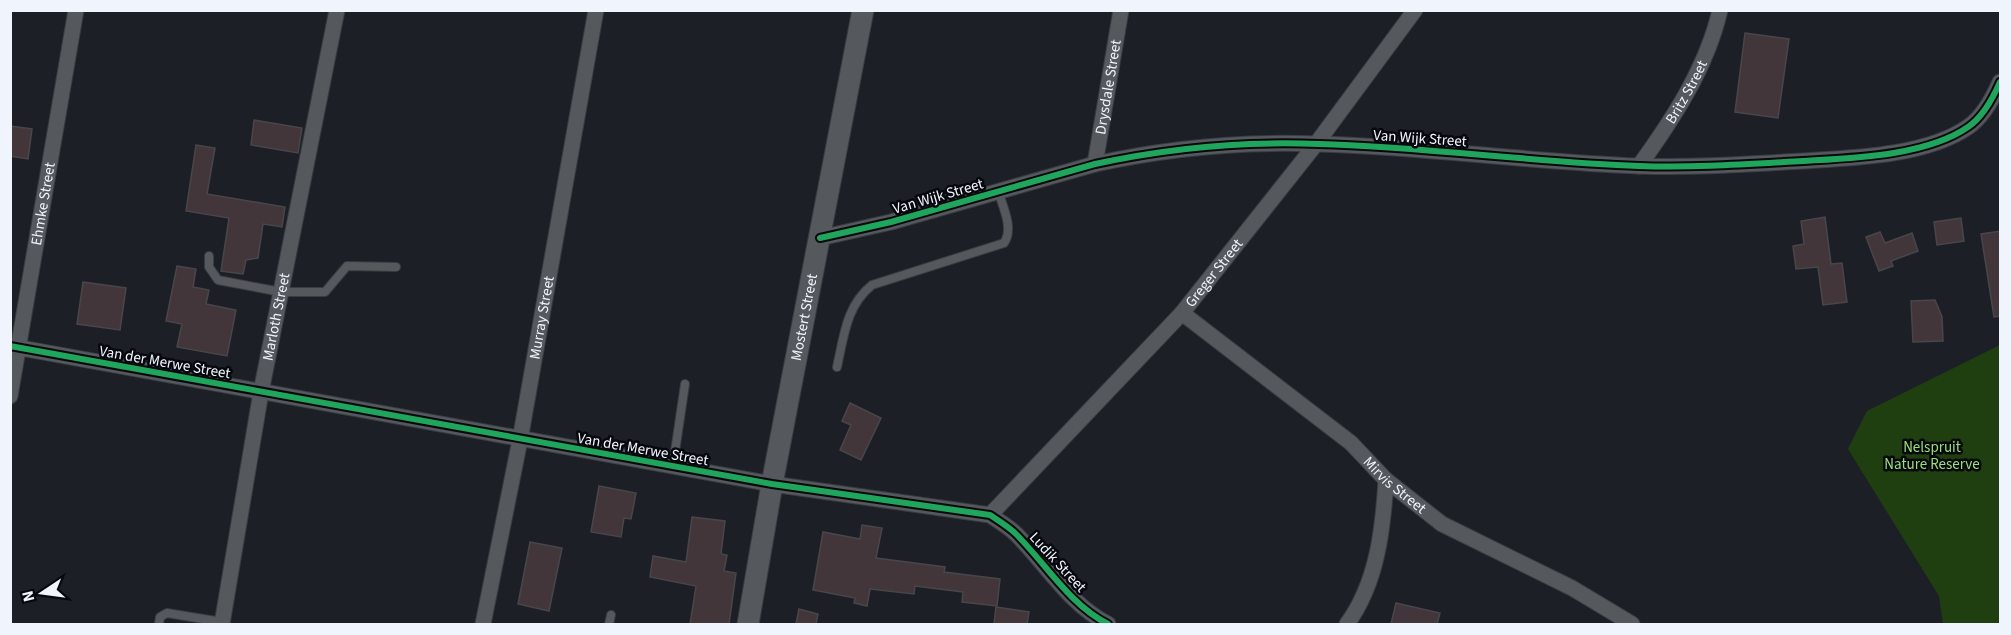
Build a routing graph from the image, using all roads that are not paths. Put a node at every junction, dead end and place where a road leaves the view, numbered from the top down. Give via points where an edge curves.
1 (76, 10) edge
2 (337, 10) edge
3 (596, 10) edge
4 (863, 10) edge
5 (1120, 10) edge
6 (1415, 10) edge
7 (1720, 10) edge
8 (2001, 82) edge
9 (1316, 144) junction
10 (1095, 164) junction
11 (1639, 166) junction
12 (998, 191) junction
13 (820, 238) junction
14 (209, 256) dead end
15 (396, 267) dead end
16 (281, 292) junction
17 (1182, 313) junction
18 (15, 347) edge
19 (837, 367) dead end
20 (685, 384) dead end
21 (261, 392) junction
22 (10, 396) edge
23 (520, 440) junction
24 (673, 465) junction
25 (1386, 480) junction
26 (772, 484) junction
27 (990, 515) junction
28 (610, 615) dead end
29 (222, 623) edge
30 (159, 624) edge
31 (483, 624) edge
32 (609, 624) edge
33 (748, 624) edge
34 (1108, 624) edge
35 (1347, 624) edge
36 (1632, 624) edge

1 - 18 street, Ehmke Street
2 - 16 street, Marloth Street
3 - 23 street, Murray Street
4 - 13 street, Mostert Street
5 - 10 street, Drysdale Street
6 - 9 street, Greger Street
7 - 11 street, Britz Street via 1714,36 1691,86
8 - 11 street, Van Wijk Street via 1992,102 1969,127 1933,144 1850,159
9 - 10 street, Van Wijk Street via 1246,143
9 - 11 street, Van Wijk Street
9 - 17 street, Greger Street
10 - 12 street, Van Wijk Street
12 - 13 street, Van Wijk Street
12 - 19 lane via 1009,237 1004,243 872,285 860,295 849,315
13 - 26 street, Mostert Street
14 - 16 lane via 210,267 219,280
15 - 16 lane via 346,267 325,292
16 - 21 street, Marloth Street
17 - 25 street, Mirvis Street via 1351,443
17 - 27 street, Greger Street
18 - 21 street, Van der Merwe Street
18 - 22 street, Ehmke Street
20 - 24 lane
21 - 23 street, Van der Merwe Street
21 - 29 street, Marloth Street
23 - 24 street, Van der Merwe Street
23 - 31 street, Murray Street
24 - 26 street, Van der Merwe Street
25 - 35 street via 1377,559 1357,612
25 - 36 street, Mirvis Street via 1442,524 1572,588
26 - 27 street, Van der Merwe Street
26 - 33 street, Mostert Street
27 - 34 street, Ludik Street via 1015,532 1063,587
28 - 32 lane
29 - 30 lane via 166,613

